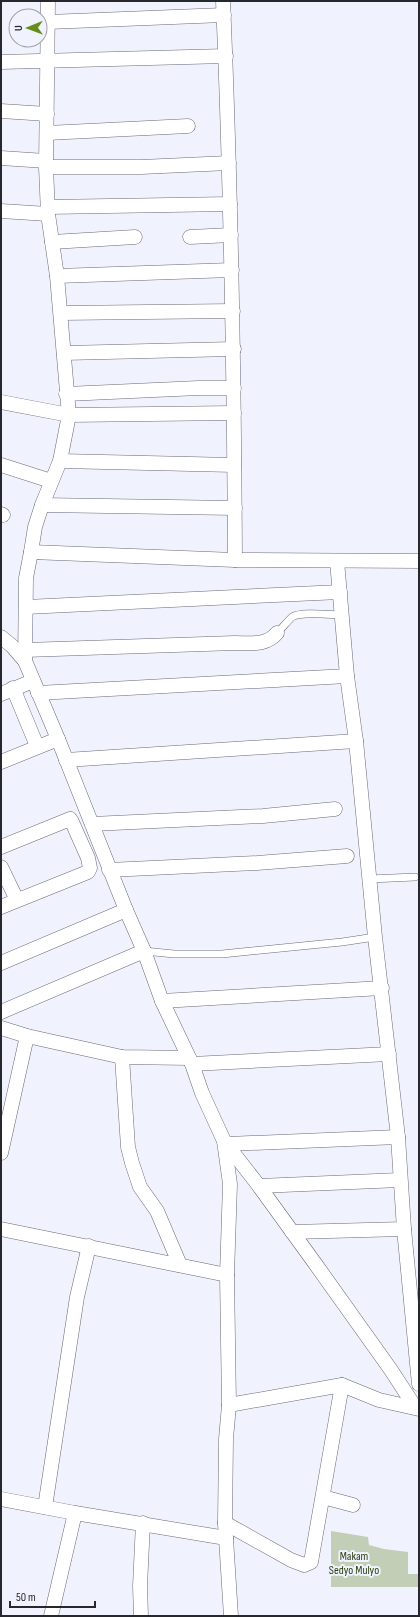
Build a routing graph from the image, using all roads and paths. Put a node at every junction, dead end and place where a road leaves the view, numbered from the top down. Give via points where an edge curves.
1 (223, 8) edge
2 (48, 22) edge
3 (48, 48) edge
4 (226, 56) junction
5 (48, 61) junction
6 (1, 62) edge
7 (1, 111) edge
8 (47, 114) junction
9 (188, 126) dead end
10 (47, 133) junction
11 (1, 158) edge
12 (229, 163) junction
13 (46, 164) junction
14 (230, 204) junction
15 (48, 210) junction
16 (2, 214) edge
17 (231, 235) junction
18 (135, 237) dead end
19 (190, 237) dead end
20 (52, 242) junction
21 (232, 270) junction
22 (57, 276) junction
23 (233, 311) junction
24 (61, 314) junction
25 (234, 349) junction
26 (64, 354) junction
27 (234, 388) junction
28 (66, 394) junction
29 (1, 402) edge
30 (234, 413) junction
31 (69, 416) junction
32 (60, 461) junction
33 (1, 465) edge
34 (234, 465) junction
35 (51, 480) junction
36 (42, 505) junction
37 (235, 508) junction
38 (31, 552) junction
39 (235, 560) junction
40 (337, 561) junction
41 (419, 561) edge
42 (340, 592) junction
43 (26, 607) junction
44 (342, 615) junction
45 (277, 633) joint
46 (5, 644) edge
47 (25, 656) junction
48 (347, 676) junction
49 (36, 687) junction
50 (7, 691) edge
51 (58, 739) junction
52 (356, 741) junction
53 (37, 746) junction
54 (66, 760) junction
55 (1, 762) edge
56 (335, 809) dead end
57 (94, 830) junction
58 (81, 841) junction
59 (1, 847) edge
60 (347, 856) dead end
61 (1, 867) edge
62 (109, 870) junction
63 (415, 877) dead end
64 (370, 879) junction
65 (16, 900) junction
66 (1, 907) edge
67 (126, 910) junction
68 (375, 937) junction
69 (144, 951) junction
70 (1, 963) edge
71 (382, 988) junction
72 (162, 1000) junction
73 (1, 1011) edge
74 (4, 1029) edge
75 (27, 1036) junction
76 (389, 1054) junction
77 (122, 1057) junction
78 (190, 1061) junction
79 (398, 1137) junction
80 (226, 1143) junction
81 (1, 1153) edge
82 (400, 1180) junction
83 (260, 1186) junction
84 (404, 1229) junction
85 (1, 1230) edge
86 (292, 1232) junction
87 (89, 1246) junction
88 (180, 1265) junction
89 (227, 1275) junction
90 (419, 1384) edge
91 (342, 1385) junction
92 (229, 1405) junction
93 (417, 1408) edge
94 (323, 1497) junction
95 (1, 1499) edge
96 (352, 1505) dead end
97 (45, 1507) junction
98 (75, 1513) junction
99 (143, 1523) junction
100 (225, 1523) junction
101 (226, 1538) junction
102 (51, 1616) edge
103 (141, 1616) edge
104 (231, 1616) edge

1 - 2 street
1 - 4 street
3 - 5 street
4 - 5 street
4 - 12 street
5 - 6 street
5 - 8 street
7 - 8 street
8 - 10 street
9 - 10 street
10 - 13 street
11 - 13 street
12 - 13 street via 141,167
12 - 14 street
13 - 15 street
14 - 15 street
14 - 17 street
15 - 16 street
15 - 20 street
17 - 19 street
17 - 21 street
18 - 20 street
20 - 22 street
21 - 22 street
21 - 23 street
22 - 24 street
23 - 24 street
23 - 25 street
24 - 26 street
25 - 26 street
25 - 27 street
26 - 28 street
27 - 28 street
27 - 30 street
28 - 31 street
29 - 31 street
30 - 31 street
30 - 34 street
31 - 32 street
32 - 34 street
32 - 35 street
33 - 35 street
34 - 37 street
35 - 36 street
36 - 37 street
36 - 38 street
37 - 39 street
38 - 39 street
38 - 43 street via 26,578
39 - 40 street
40 - 41 street
40 - 42 street
42 - 43 street
42 - 44 street
43 - 47 street
44 - 45 lane via 297,615
44 - 48 street
45 - 47 street via 264,643
46 - 47 street
47 - 49 street
48 - 49 street
48 - 52 street
49 - 50 street
49 - 51 street
50 - 53 street
51 - 53 street
51 - 54 street
52 - 54 street
52 - 64 street
53 - 55 street
54 - 57 street
56 - 57 street
57 - 58 street
57 - 62 street
58 - 59 street via 70,819
58 - 65 street via 88,858 88,872
60 - 62 street
61 - 65 street
62 - 67 street
63 - 64 lane
64 - 68 street
65 - 66 street
67 - 69 street
67 - 70 street
68 - 69 lane via 222,954
68 - 71 street
69 - 72 street
69 - 73 street
71 - 72 street
71 - 76 street
72 - 78 street
73 - 74 street
74 - 75 street
75 - 77 street
75 - 81 street
76 - 78 street
76 - 79 street
77 - 78 street
77 - 88 street via 128,1147 132,1163 140,1187 157,1211
78 - 80 street
79 - 80 street
79 - 82 street
80 - 83 street
80 - 89 street via 230,1184
82 - 83 street
82 - 84 street
83 - 86 street
84 - 86 street
84 - 90 street
85 - 87 street
86 - 93 street
87 - 88 street
87 - 97 street via 77,1297
88 - 89 street
89 - 92 street
91 - 92 street
91 - 93 street via 379,1400
91 - 94 street
92 - 100 street
94 - 96 street
94 - 100 street via 311,1562 308,1564 291,1560
95 - 97 street
97 - 98 street
98 - 99 street
98 - 102 street
99 - 101 street
99 - 103 street
100 - 101 street
101 - 104 street

